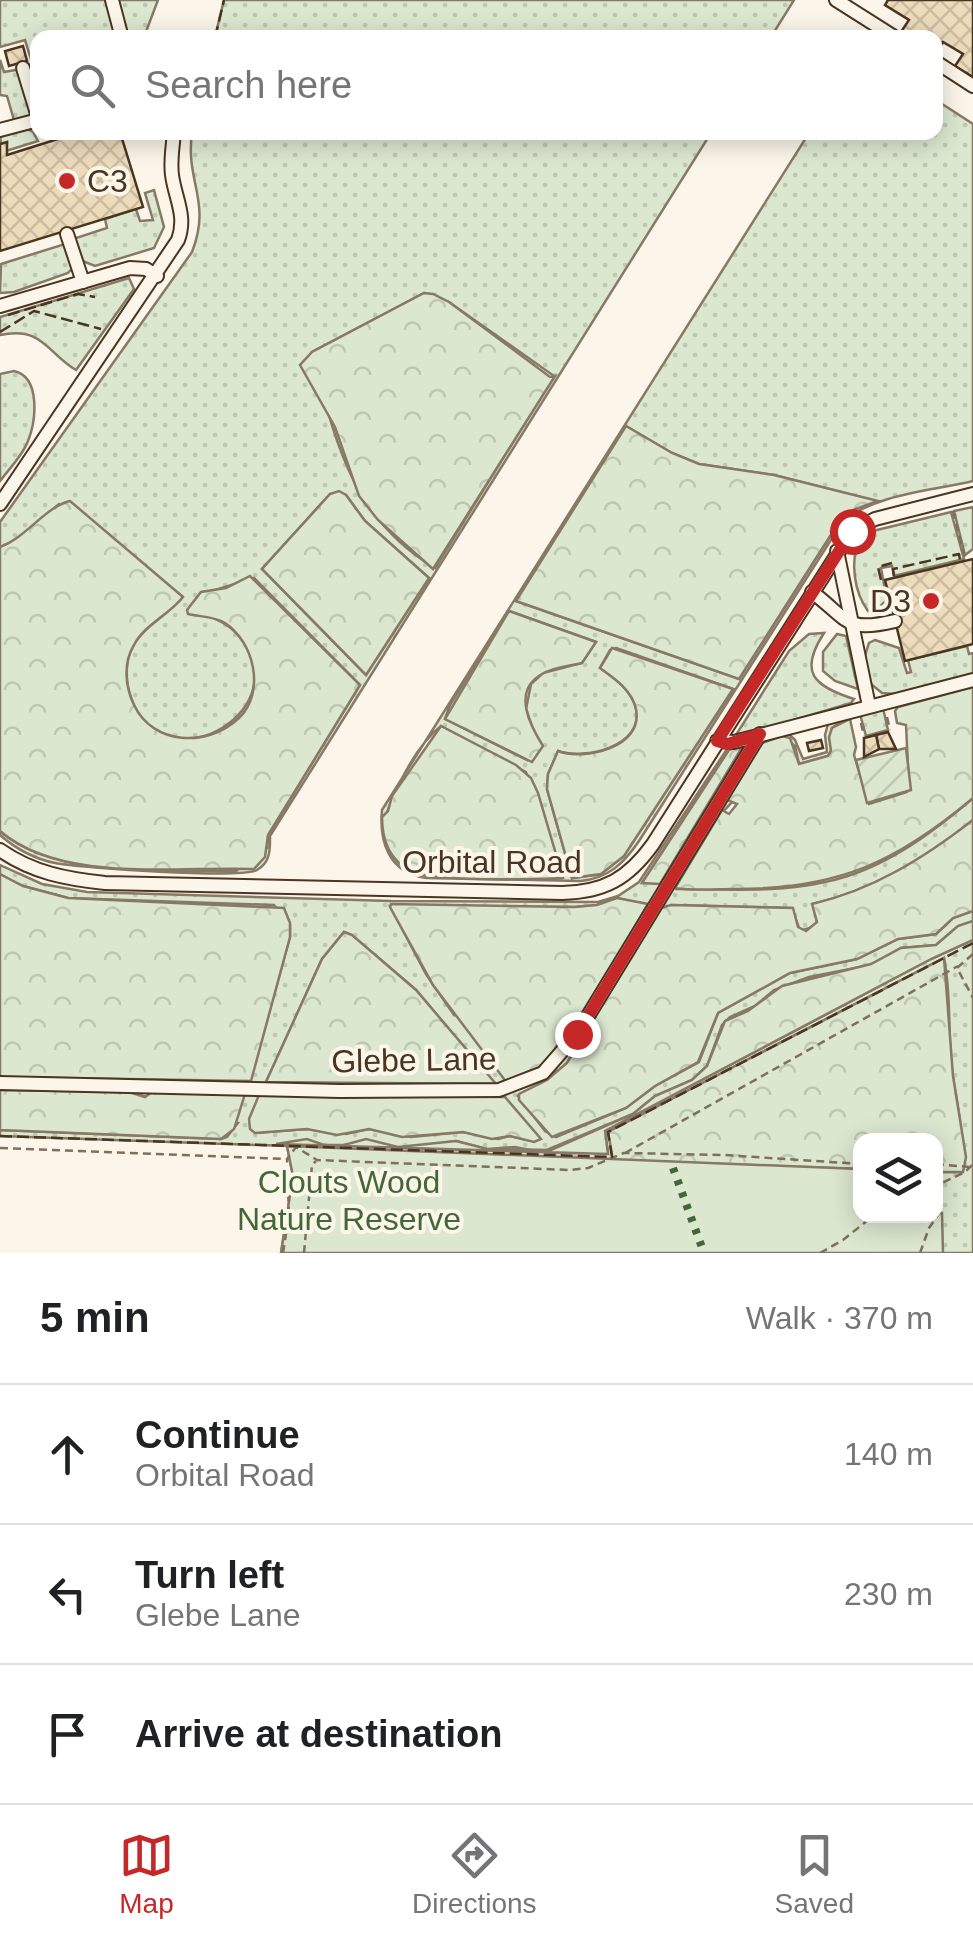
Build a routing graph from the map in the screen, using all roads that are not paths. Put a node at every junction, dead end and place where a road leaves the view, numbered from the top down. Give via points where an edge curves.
1 (112, 0) edge
2 (836, 0) edge
3 (120, 30) edge
4 (883, 30) edge
5 (943, 67) edge
6 (24, 68) dead end
7 (973, 86) edge
8 (30, 89) edge
9 (30, 121) edge
10 (0, 130) edge
11 (174, 140) edge
12 (67, 234) dead end
13 (156, 276) junction
14 (83, 282) junction
15 (0, 306) edge
16 (973, 494) edge
17 (0, 504) edge
18 (837, 551) junction
19 (812, 592) junction
20 (895, 621) dead end
21 (852, 624) junction
22 (973, 680) edge
23 (869, 706) junction
24 (760, 734) junction
25 (717, 741) junction
26 (0, 850) edge
27 (0, 1083) edge

1 - 3 lane
2 - 4 lane
5 - 7 lane
6 - 8 lane
9 - 10 lane
11 - 13 lane via 172,176 182,228
12 - 14 lane
13 - 14 lane via 138,267
13 - 17 lane
14 - 15 lane
16 - 18 lane, Orbital Road via 862,523
18 - 19 lane, Orbital Road
18 - 21 lane
19 - 21 lane
19 - 25 lane, Orbital Road
20 - 21 lane
21 - 23 lane
22 - 23 lane
23 - 24 lane
24 - 25 lane
24 - 27 lane, Glebe Lane via 577,1034 552,1066 522,1084 340,1091
25 - 26 lane, Orbital Road via 642,859 613,885 590,892 78,880 30,868

